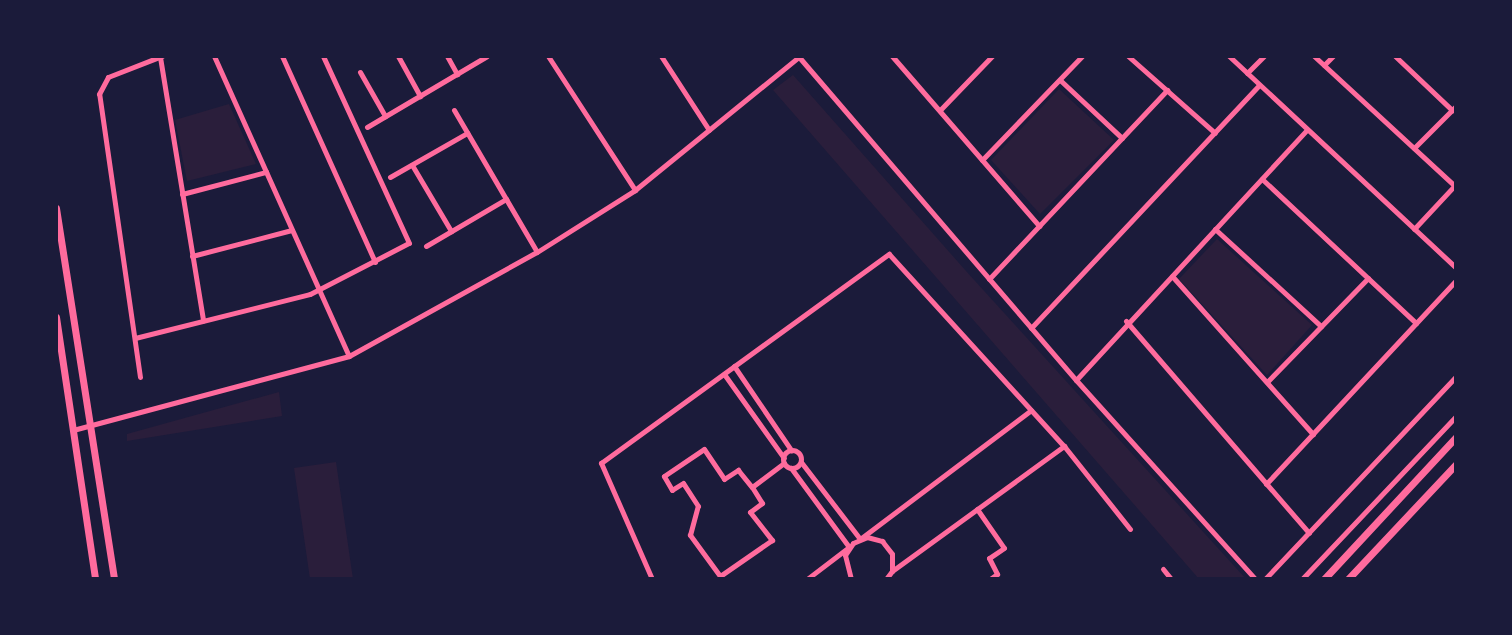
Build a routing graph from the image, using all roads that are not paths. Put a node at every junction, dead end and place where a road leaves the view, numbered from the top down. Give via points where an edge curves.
1 (161, 56) edge
2 (214, 56) edge
3 (282, 56) edge
4 (323, 56) edge
5 (398, 56) edge
6 (447, 56) edge
7 (487, 56) edge
8 (548, 56) edge
9 (660, 56) edge
10 (799, 56) edge
11 (892, 56) edge
12 (980, 56) edge
13 (992, 56) edge
14 (1082, 56) edge
15 (1128, 56) edge
16 (1229, 56) edge
17 (1264, 56) edge
18 (1314, 56) edge
19 (1333, 56) edge
20 (1395, 56) edge
21 (985, 62) junction
22 (1324, 65) junction
23 (360, 72) dead end
24 (1247, 73) junction
25 (457, 74) junction
26 (1059, 80) junction
27 (1259, 85) junction
28 (1167, 90) junction
29 (420, 96) junction
30 (1454, 108) edge
31 (940, 109) junction
32 (454, 110) dead end
33 (385, 116) junction
34 (367, 127) dead end
35 (709, 130) junction
36 (1307, 130) junction
37 (467, 133) junction
38 (1215, 133) junction
39 (1122, 138) junction
40 (1414, 148) junction
41 (982, 160) junction
42 (412, 164) junction
43 (266, 172) junction
44 (390, 177) dead end
45 (1262, 179) junction
46 (1456, 186) edge
47 (635, 190) junction
48 (182, 194) junction
49 (506, 199) junction
50 (56, 208) edge
51 (1039, 226) junction
52 (1215, 229) junction
53 (1414, 229) junction
54 (292, 230) junction
55 (451, 231) junction
56 (426, 246) dead end
57 (537, 252) junction
58 (192, 256) junction
59 (375, 262) junction
60 (1456, 268) edge
61 (1172, 276) junction
62 (1368, 278) junction
63 (989, 279) junction
64 (1456, 281) edge
65 (319, 290) junction
66 (56, 317) edge
67 (203, 321) junction
68 (1126, 321) junction
69 (1416, 323) junction
70 (1321, 326) junction
71 (57, 328) edge
72 (1031, 328) junction
73 (135, 338) junction
74 (349, 356) junction
75 (734, 366) junction
76 (724, 374) junction
77 (1456, 376) edge
78 (140, 377) dead end
79 (1076, 380) junction
80 (1267, 382) junction
81 (1031, 410) junction
82 (1456, 416) edge
83 (91, 426) junction
84 (73, 429) junction
85 (1313, 434) junction
86 (1456, 437) edge
87 (1064, 446) junction
88 (791, 450) junction
89 (784, 460) junction
90 (801, 462) junction
91 (1456, 464) edge
92 (791, 468) junction
93 (1266, 484) junction
94 (752, 487) junction
95 (977, 509) junction
96 (1130, 528) dead end
97 (1309, 533) junction
98 (860, 539) junction
99 (849, 547) junction
100 (1163, 569) dead end
101 (892, 571) junction
102 (95, 579) edge
103 (114, 579) edge
104 (652, 579) edge
105 (807, 579) edge
106 (851, 579) edge
107 (887, 579) edge
108 (990, 579) edge
109 (1171, 579) edge
110 (1255, 579) edge
111 (1265, 579) edge
112 (1301, 579) edge
113 (1324, 579) edge
114 (1348, 579) edge

1 - 48 street
1 - 73 street via 108,77 99,94
2 - 43 street
3 - 59 street
4 - 59 street via 408,239 406,246
5 - 29 street
6 - 25 street
7 - 25 street
8 - 47 street
9 - 35 street
10 - 35 street
10 - 63 street
11 - 31 street
12 - 21 street
13 - 21 street
14 - 26 street
15 - 28 street
16 - 24 street
17 - 24 street
18 - 22 street
19 - 22 street
20 - 30 street
21 - 31 street
22 - 40 street
23 - 33 street
24 - 27 street
25 - 29 street
26 - 39 street
26 - 41 street
27 - 36 street
27 - 38 street
28 - 38 street
28 - 39 street
29 - 33 street
30 - 40 street
31 - 41 street
32 - 37 street
33 - 34 street
35 - 47 street
36 - 45 street
36 - 53 street
37 - 42 street
37 - 49 street
38 - 72 street
39 - 51 street
40 - 46 street
41 - 51 street
42 - 44 street
42 - 55 street
43 - 48 street
43 - 54 street
45 - 52 street
45 - 62 street
46 - 53 street
47 - 57 street
48 - 58 street
49 - 55 street
49 - 57 street
50 - 83 street
51 - 63 street
52 - 61 street
52 - 70 street
53 - 60 street
54 - 58 street
54 - 65 street
55 - 56 street
57 - 74 street
58 - 67 street
59 - 65 street
61 - 68 street
61 - 80 street
62 - 69 street
62 - 70 street
63 - 72 street
64 - 69 street
65 - 67 street
65 - 74 street
66 - 71 street
67 - 73 street
68 - 79 street
68 - 93 street
69 - 85 street
70 - 80 street
71 - 84 street
72 - 79 street
73 - 78 street
74 - 83 street
75 - 76 street
75 - 81 street via 889,254
75 - 88 street
76 - 89 street
76 - 104 street via 601,463
77 - 97 street
79 - 110 street
80 - 85 street
81 - 87 street
81 - 98 street
82 - 112 street
83 - 84 street
83 - 103 street
84 - 102 street
85 - 93 street
86 - 113 street
87 - 95 street
87 - 96 street
88 - 89 street
88 - 90 street via 799,454
89 - 92 street
89 - 94 street
90 - 92 street
90 - 98 street
91 - 114 street
92 - 99 street
93 - 97 street
94 - 94 street via 738,470 724,479 704,449 664,476 672,489 683,483 698,506 690,535 720,576 772,540 750,512 762,503
95 - 101 street
95 - 108 street via 1003,548 989,558 997,574
97 - 111 street
98 - 99 street
98 - 101 street via 875,538 888,547
99 - 105 street
99 - 106 street via 844,563
100 - 109 street
101 - 107 street

